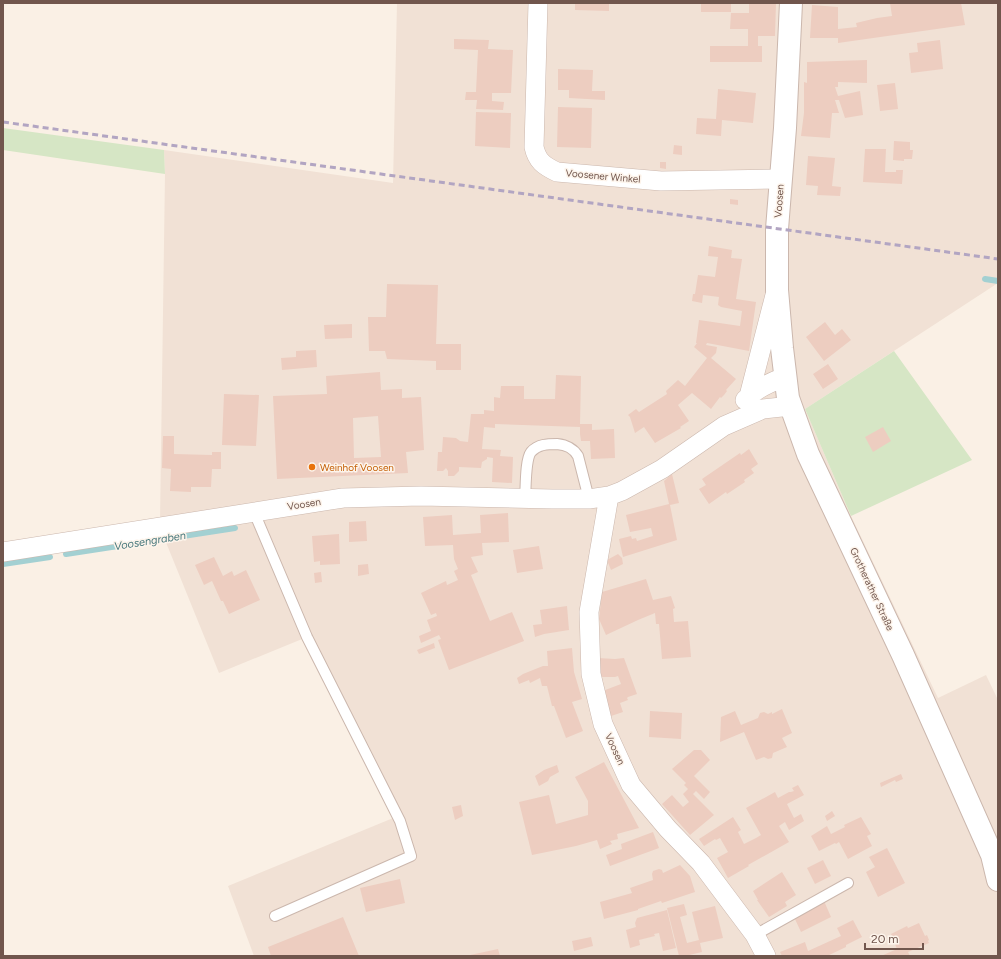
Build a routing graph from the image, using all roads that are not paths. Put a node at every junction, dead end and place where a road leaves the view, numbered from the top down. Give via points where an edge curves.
1 (538, 3) edge
2 (792, 3) edge
3 (781, 179) junction
4 (777, 290) junction
5 (785, 377) junction
6 (749, 396) junction
7 (791, 406) junction
8 (724, 426) junction
9 (609, 496) junction
10 (525, 499) junction
11 (589, 499) junction
12 (254, 512) junction
13 (3, 552) edge
14 (998, 880) edge
15 (848, 883) dead end
16 (275, 916) dead end
17 (755, 935) junction
18 (766, 956) edge

1 - 3 street, Voosener Winkel via 534,147 542,164 557,172 661,181
2 - 3 street, Voosen
3 - 4 street, Voosen
4 - 5 street, Grotherather Straße
4 - 6 street, Voosen
5 - 6 street via 765,385
5 - 7 street, Grotherather Straße
6 - 8 street
7 - 8 street, Voosen via 763,410
7 - 14 street, Grotherather Straße via 808,454 903,655 992,855
8 - 9 street, Voosen via 662,469
9 - 11 street, Voosen
9 - 17 street, Voosen via 589,612 591,674 603,724 631,785 668,829 702,863
10 - 11 street, Voosen
10 - 11 lane via 527,467 531,452 547,444 565,445 575,451
10 - 12 street, Voosen via 421,496 343,498
12 - 13 street, Voosen
12 - 16 lane via 307,637 400,821 411,856
15 - 17 lane
17 - 18 street, Voosen

